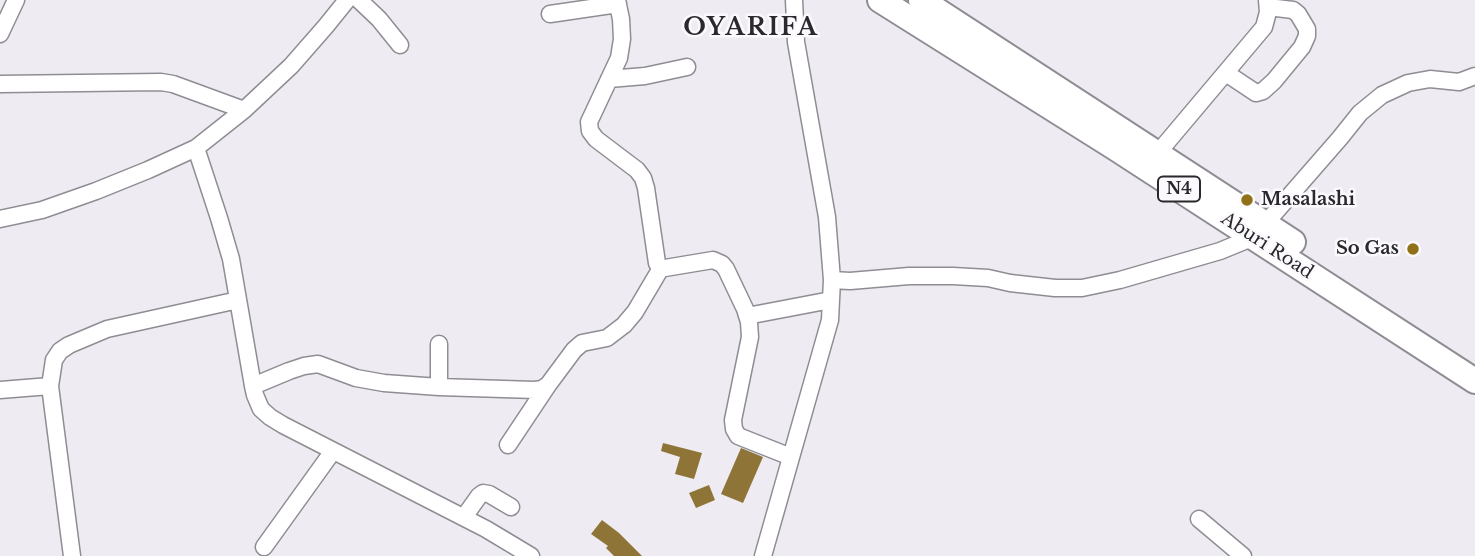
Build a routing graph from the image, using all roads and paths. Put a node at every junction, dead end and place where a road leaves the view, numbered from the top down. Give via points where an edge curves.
1 (16, 0) edge
2 (347, 0) edge
3 (359, 0) edge
4 (794, 0) edge
5 (921, 0) edge
6 (889, 1) edge
7 (617, 2) edge
8 (1267, 3) edge
9 (946, 9) edge
10 (550, 14) dead end
11 (0, 34) edge
12 (400, 45) dead end
13 (687, 67) dead end
14 (1226, 73) junction
15 (1475, 76) edge
16 (609, 79) junction
17 (0, 85) edge
18 (244, 110) junction
19 (195, 148) junction
20 (1157, 154) junction
21 (0, 219) edge
22 (1259, 231) junction
23 (661, 268) junction
24 (832, 280) junction
25 (238, 300) junction
26 (831, 300) junction
27 (747, 316) junction
28 (439, 344) dead end
29 (1475, 362) edge
30 (1475, 381) edge
31 (548, 385) junction
32 (50, 386) junction
33 (253, 386) junction
34 (439, 387) junction
35 (0, 390) edge
36 (508, 445) dead end
37 (333, 451) junction
38 (791, 457) junction
39 (510, 507) dead end
40 (464, 517) junction
41 (1199, 519) dead end
42 (264, 547) dead end
43 (72, 556) edge
44 (531, 556) edge
45 (763, 556) edge
46 (1243, 556) edge

1 - 11 street
2 - 18 street via 291,66
3 - 12 street
4 - 24 street via 796,42 827,218
5 - 9 highway, Aburi Road / N4
6 - 22 highway, Aburi Road / N4 via 1114,147
7 - 10 street
7 - 16 street via 622,39
8 - 14 street via 1264,27
8 - 14 street via 1298,14 1307,29 1302,47 1263,92 1256,93
9 - 20 highway, Aburi Road / N4
13 - 16 street
14 - 20 street
15 - 22 street via 1459,82 1430,79 1408,83 1382,95 1360,113
16 - 23 street via 589,122 590,131 643,178
17 - 18 street via 161,82
18 - 19 street
19 - 21 street via 96,191
19 - 25 street via 231,259
20 - 22 highway, Aburi Road / N4
22 - 24 street via 1220,251 1082,288 953,276
22 - 29 highway, Aburi Road / N4
22 - 30 highway, Aburi Road / N4
23 - 27 street via 718,261
23 - 31 street via 624,325 607,338 574,349
24 - 26 street
25 - 32 street via 107,329 69,345 54,360
25 - 33 street
26 - 27 street
26 - 38 street via 830,320
27 - 38 street via 750,337 734,429 738,436
28 - 34 street
31 - 34 street via 535,390
31 - 36 street
32 - 35 street
32 - 43 street
33 - 34 street via 318,364 356,378
33 - 37 street via 261,409 270,417
37 - 40 street
37 - 42 street
38 - 45 street
39 - 40 street via 483,494
40 - 44 street
41 - 46 street

